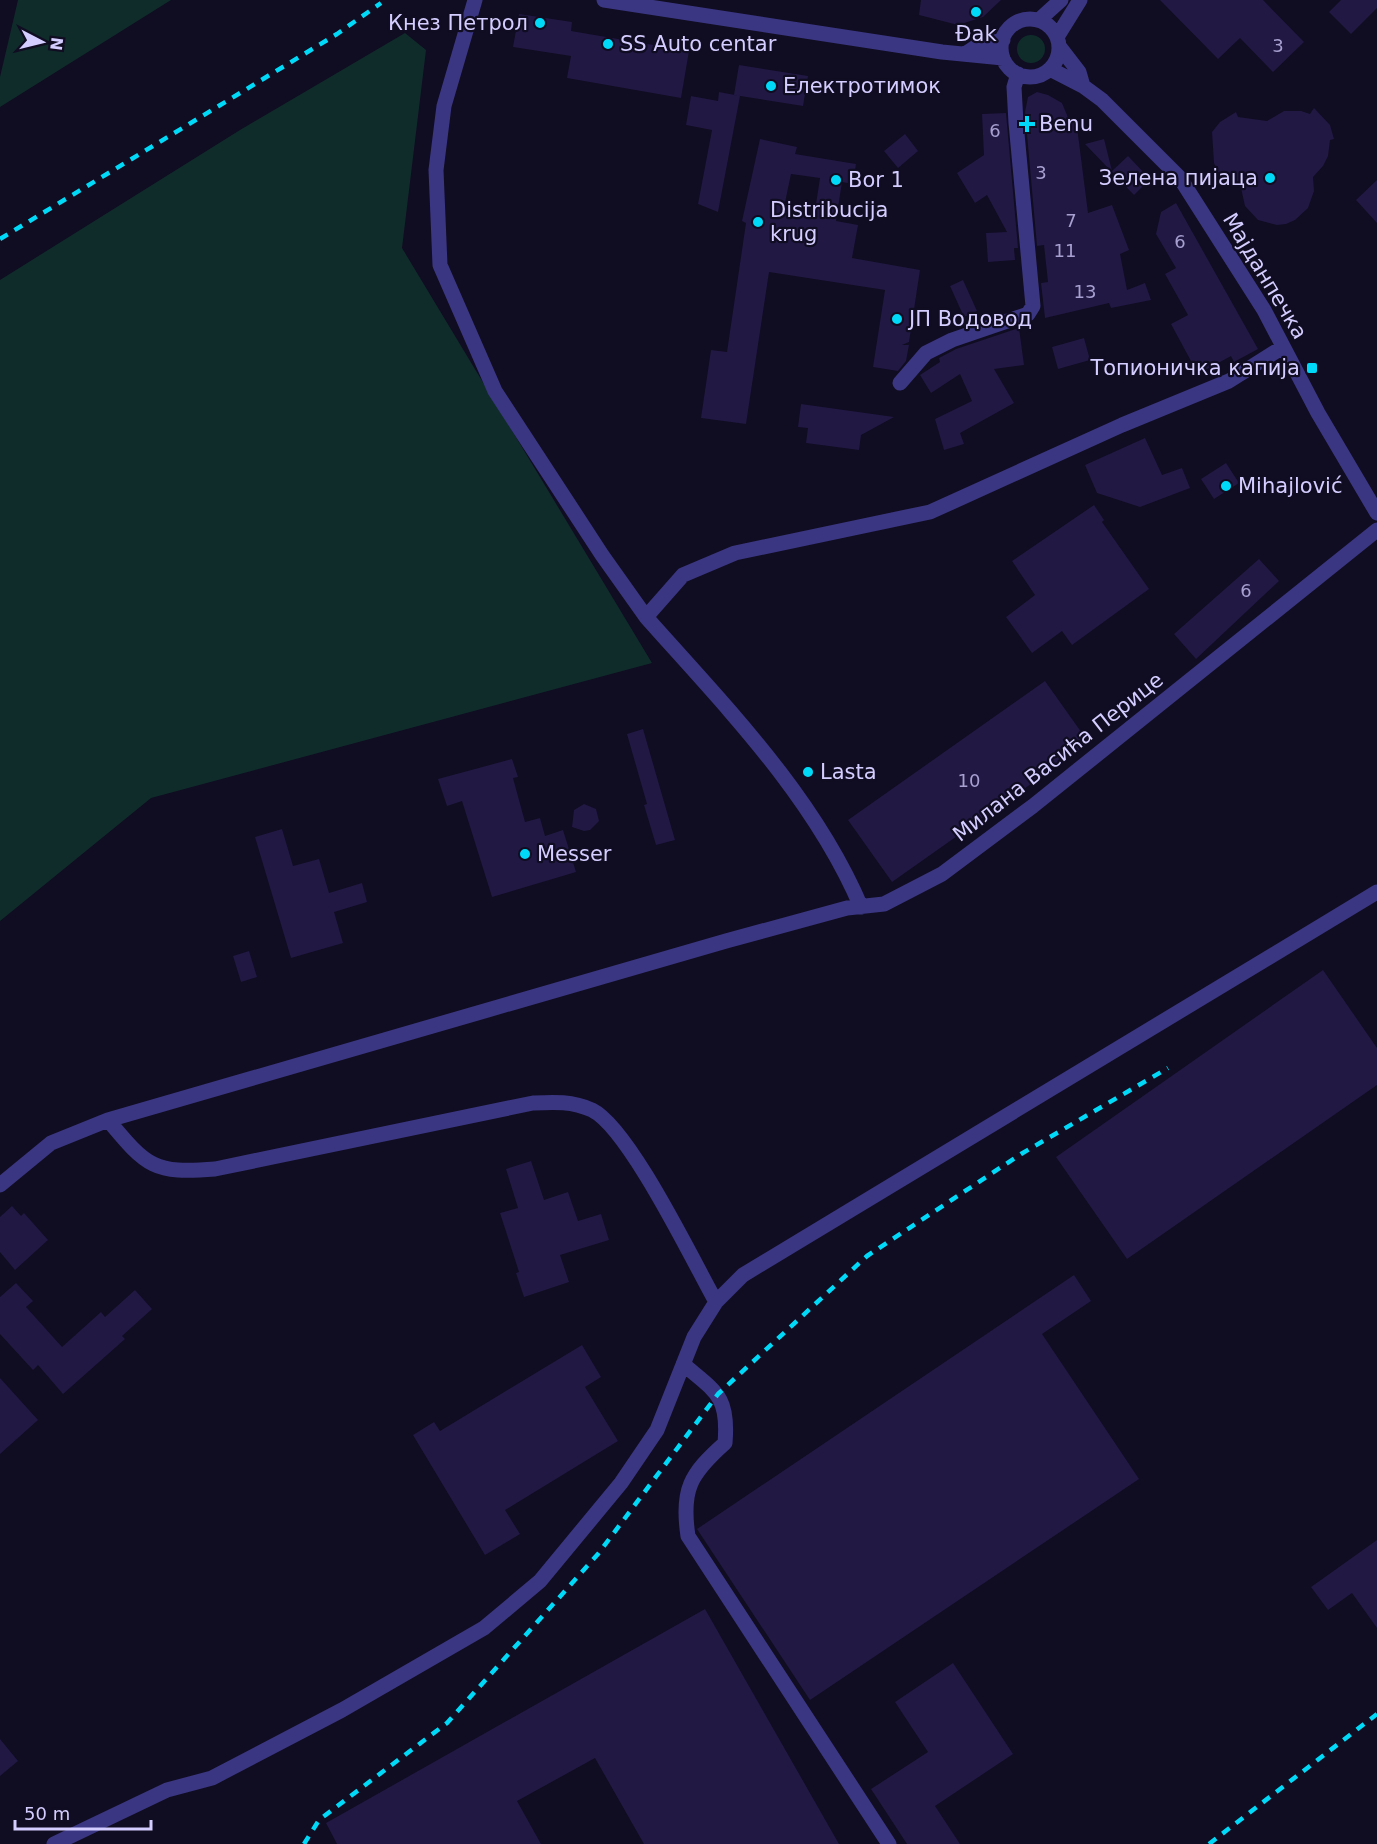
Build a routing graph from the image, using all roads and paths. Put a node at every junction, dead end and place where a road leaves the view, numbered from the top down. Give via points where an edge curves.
1 (475, 0) edge
2 (604, 0) edge
3 (1061, 0) edge
4 (1080, 0) edge
5 (1038, 20) junction
6 (1002, 40) junction
7 (1058, 42) junction
8 (965, 54) junction
9 (1003, 58) junction
10 (1050, 69) junction
11 (1018, 74) junction
12 (1083, 86) junction
13 (1283, 348) junction
14 (900, 383) dead end
15 (1377, 513) edge
16 (1377, 530) edge
17 (646, 617) junction
18 (1377, 892) edge
19 (861, 907) junction
20 (108, 1120) junction
21 (0, 1185) edge
22 (716, 1302) junction
23 (683, 1364) junction
24 (54, 1844) edge
25 (889, 1844) edge

1 - 17 street via 444,106 436,170 440,265 495,391
2 - 8 street
3 - 5 street
4 - 7 street
5 - 6 street via 1012,25
5 - 7 street via 1047,24
6 - 8 street via 977,46
6 - 9 street
7 - 10 street via 1058,55
7 - 12 street, Мајданпечка via 1079,72
8 - 9 street
9 - 11 street
10 - 11 street via 1035,76
10 - 12 street, Мајданпечка
11 - 14 street via 1014,87 1016,123 1033,306 1028,314 926,353
12 - 13 street, Мајданпечка via 1133,129 1180,178 1259,302
13 - 15 street, Мајданпечка
13 - 17 street via 1229,381 1122,424 930,512 735,553 683,575
16 - 19 street, Милана Васића Перице via 1033,806 942,874 884,904
17 - 19 street via 810,812
18 - 22 street via 743,1275
19 - 20 street, Милана Васића Перице via 726,941
20 - 21 street, Милана Васића Перице via 51,1143
20 - 22 street via 136,1154 156,1166 178,1172 215,1169 533,1103 569,1102 593,1111 613,1127 637,1161
22 - 23 street
23 - 24 street via 657,1430 621,1483 540,1581 484,1628 342,1710 212,1778 167,1790
23 - 25 street via 718,1394 727,1416 724,1443 703,1462 686,1493 688,1536

